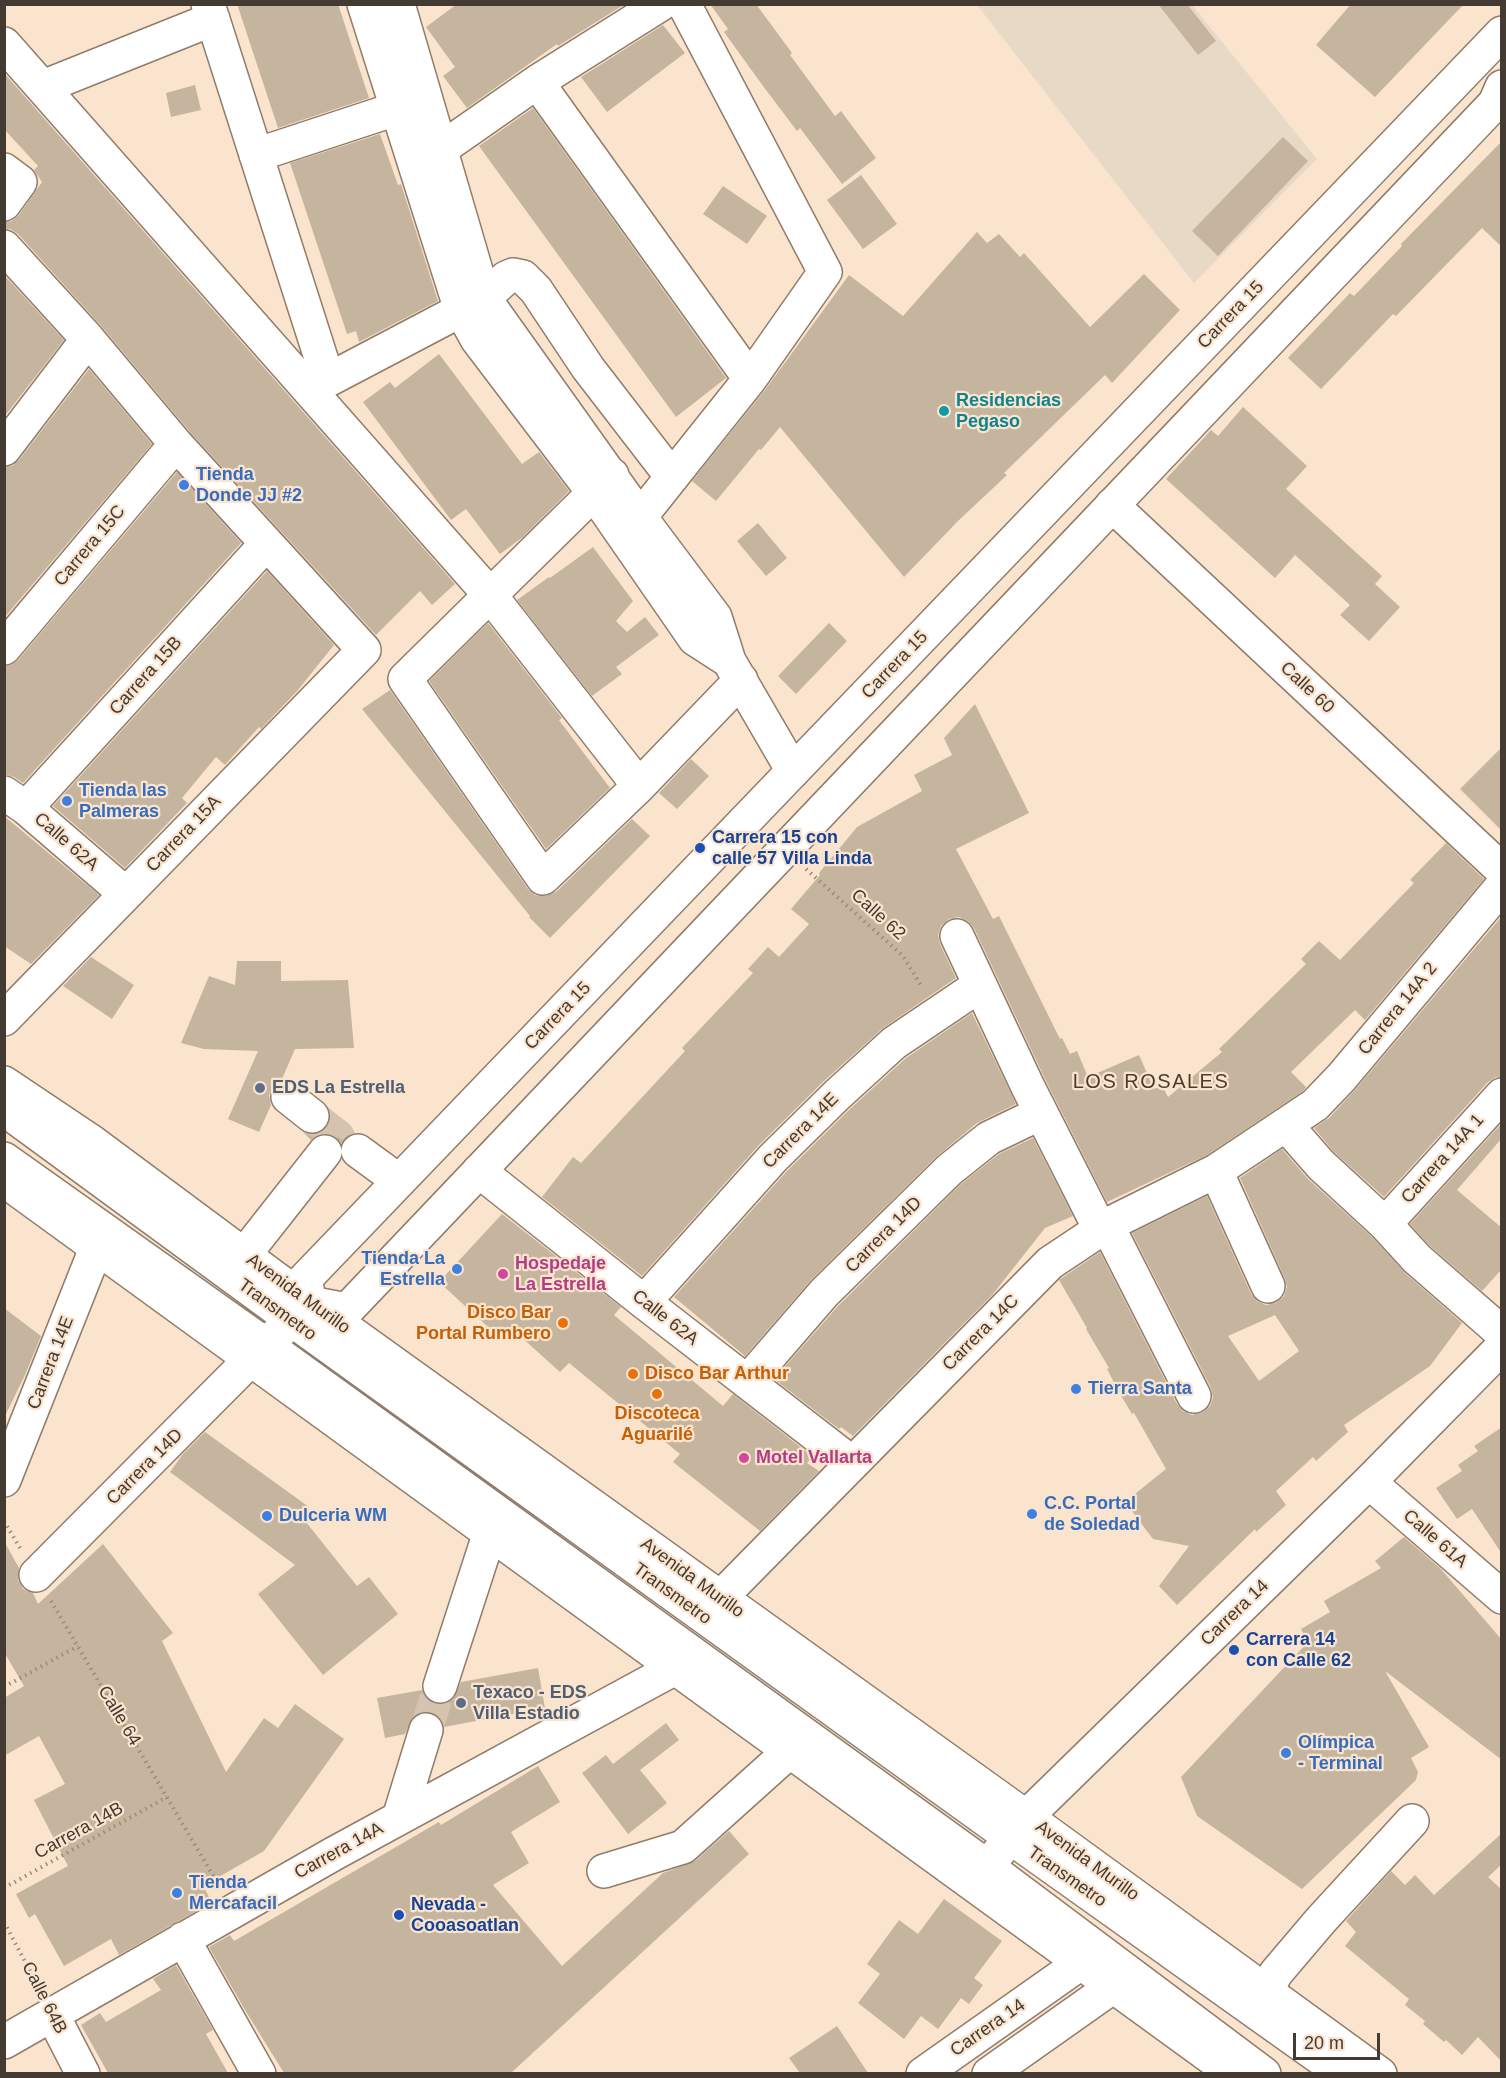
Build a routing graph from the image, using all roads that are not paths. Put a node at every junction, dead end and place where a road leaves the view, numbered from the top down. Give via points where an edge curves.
1 (364, 4) edge
2 (398, 4) edge
3 (661, 4) edge
4 (684, 4) edge
5 (211, 12) edge
6 (1502, 33) edge
7 (4, 44) edge
8 (1463, 73) junction
9 (537, 82) junction
10 (43, 87) junction
11 (1498, 95) edge
12 (411, 104) junction
13 (441, 149) junction
14 (256, 155) junction
15 (4, 247) edge
16 (473, 304) junction
17 (1230, 316) junction
18 (88, 339) junction
19 (1262, 347) junction
20 (750, 379) junction
21 (322, 388) junction
22 (176, 444) junction
23 (4, 449) edge
24 (672, 477) junction
25 (603, 484) junction
26 (1112, 505) junction
27 (640, 517) junction
28 (266, 544) junction
29 (490, 595) junction
30 (4, 648) edge
31 (735, 670) junction
32 (793, 771) junction
33 (639, 786) junction
34 (15, 800) edge
35 (827, 805) junction
36 (1502, 870) edge
37 (1502, 886) edge
38 (126, 894) junction
39 (957, 936) dead end
40 (980, 985) junction
41 (4, 1019) edge
42 (4, 1083) edge
43 (1502, 1095) edge
44 (4, 1109) edge
45 (1041, 1113) junction
46 (1286, 1125) junction
47 (358, 1151) dead end
48 (325, 1152) tunnel mouth
49 (4, 1159) edge
50 (1216, 1171) junction
51 (479, 1172) junction
52 (4, 1180) edge
53 (399, 1181) junction
54 (1385, 1224) junction
55 (1103, 1227) junction
56 (97, 1246) junction
57 (244, 1255) junction
58 (1269, 1286) dead end
59 (644, 1302) junction
60 (301, 1312) junction
61 (1502, 1333) edge
62 (1502, 1347) edge
63 (259, 1352) junction
64 (747, 1382) junction
65 (1194, 1396) dead end
66 (852, 1463) junction
67 (4, 1480) edge
68 (1369, 1482) junction
69 (490, 1532) junction
70 (36, 1575) road end
71 (1502, 1597) edge
72 (720, 1599) junction
73 (676, 1667) junction
74 (440, 1686) tunnel mouth
75 (426, 1730) tunnel mouth
76 (791, 1750) junction
77 (399, 1818) junction
78 (1412, 1821) dead end
79 (1018, 1827) junction
80 (604, 1870) dead end
81 (981, 1875) junction
82 (183, 1939) junction
83 (1082, 1962) junction
84 (1115, 1985) junction
85 (1267, 1990) junction
86 (52, 2014) junction
87 (4, 2042) edge
88 (83, 2073) edge
89 (259, 2073) edge
90 (923, 2073) edge
91 (989, 2073) edge
92 (1234, 2073) edge
93 (1264, 2073) edge
94 (1343, 2073) edge
95 (1380, 2073) edge

1 - 12 main road
2 - 12 main road
3 - 9 main road
4 - 20 main road via 825,272
5 - 10 main road
5 - 14 main road
6 - 8 main road, Carrera 15
7 - 10 main road
8 - 11 main road
8 - 17 main road, Carrera 15
9 - 13 main road
9 - 20 main road
10 - 21 main road
11 - 19 main road
12 - 13 main road
12 - 14 main road
12 - 16 main road
13 - 16 main road
14 - 21 main road
15 - 18 main road
16 - 21 main road
16 - 24 main road via 506,278 523,277
16 - 25 main road
17 - 19 main road
17 - 32 main road, Carrera 15
18 - 22 main road
18 - 23 main road
19 - 26 main road
20 - 24 main road
21 - 29 main road
22 - 28 main road
22 - 30 main road, Carrera 15C
24 - 27 main road
25 - 27 main road
25 - 29 main road
25 - 31 main road via 695,639
26 - 35 main road
26 - 36 main road, Calle 60
27 - 31 main road via 715,617
28 - 34 main road, Carrera 15B
28 - 38 main road, Carrera 15A via 364,650
29 - 33 main road
29 - 33 main road via 405,679 543,878
31 - 32 main road
31 - 33 main road
32 - 35 main road
32 - 53 main road, Carrera 15
34 - 38 main road, Calle 62A
35 - 51 main road
37 - 46 main road, Carrera 14A 2 via 1341,1078 1315,1105
38 - 41 main road, Carrera 15A
39 - 40 main road
40 - 45 main road
40 - 59 main road, Carrera 14E via 894,1043 819,1113 773,1158
42 - 57 main road, Avenida Murillo via 92,1142
43 - 54 main road, Carrera 14A 1
44 - 60 main road, Transmetro
45 - 55 main road
45 - 64 main road, Carrera 14D via 989,1138 949,1170 824,1293
46 - 50 main road, Carrera 14C
46 - 54 main road via 1321,1165
47 - 53 main road
48 - 57 main road
49 - 63 main road, Transmetro
50 - 55 main road, Carrera 14C
50 - 58 main road
51 - 59 main road, Calle 62A
51 - 60 main road via 347,1310
52 - 56 main road
53 - 60 main road, Carrera 15 via 305,1279
54 - 61 main road via 1417,1259
55 - 65 main road
55 - 66 main road, Carrera 14C via 1050,1263
56 - 63 main road
56 - 67 main road, Carrera 14E
57 - 60 main road, Avenida Murillo
59 - 64 main road, Calle 62A
60 - 63 main road
60 - 72 main road, Avenida Murillo
60 - 79 main road, Transmetro
62 - 68 main road, Carrera 14
63 - 69 main road
63 - 70 main road, Carrera 14D
63 - 81 main road, Transmetro
64 - 66 main road, Calle 62A
66 - 72 main road, Carrera 14C
68 - 71 main road, Calle 61A
68 - 79 main road, Carrera 14
69 - 73 main road
69 - 74 main road
72 - 79 main road, Avenida Murillo
73 - 76 main road
73 - 77 main road, Carrera 14A
75 - 77 main road
76 - 80 main road via 683,1846
76 - 81 main road
77 - 82 main road, Carrera 14A
78 - 85 main road via 1321,1920 1276,1973
79 - 81 main road, Carrera 14
79 - 85 main road, Avenida Murillo
79 - 94 main road, Transmetro
81 - 83 main road
81 - 93 main road, Transmetro
82 - 86 main road, Carrera 14A
82 - 89 main road
83 - 84 main road
83 - 90 main road, Carrera 14
84 - 91 main road, Carrera 14
84 - 92 main road
85 - 95 main road, Avenida Murillo
86 - 87 main road, Carrera 14A
86 - 88 main road, Calle 64B

